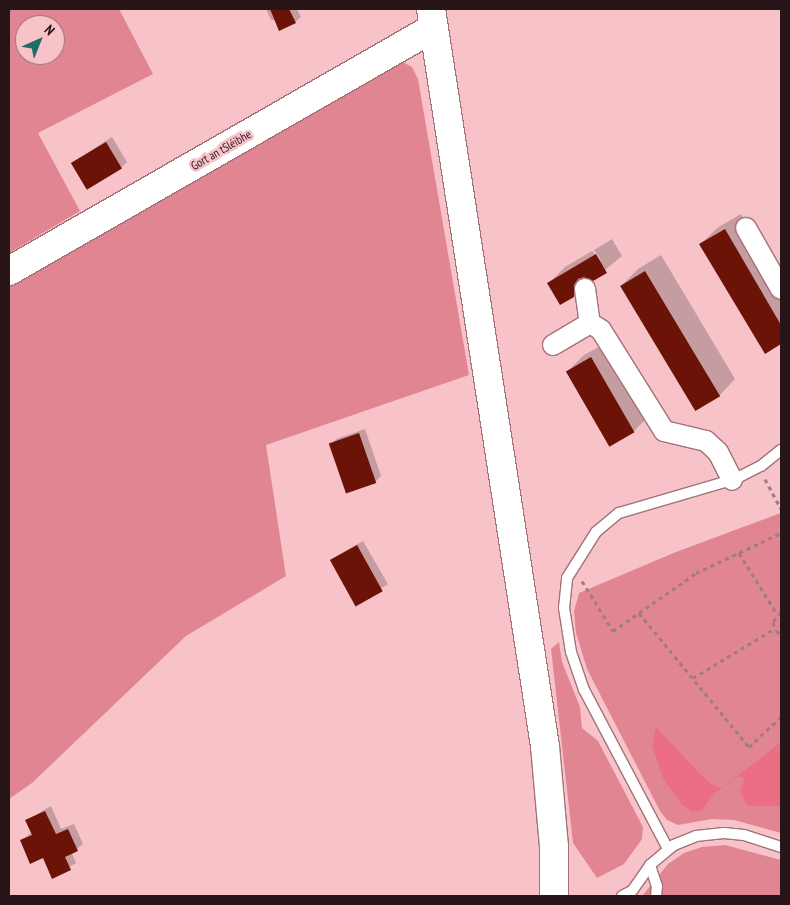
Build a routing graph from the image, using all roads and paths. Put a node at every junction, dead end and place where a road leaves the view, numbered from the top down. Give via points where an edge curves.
1 (432, 18) edge
2 (746, 228) dead end
3 (9, 271) edge
4 (781, 289) edge
5 (585, 290) dead end
6 (590, 322) junction
7 (553, 345) dead end
8 (781, 450) edge
9 (759, 467) junction
10 (732, 480) junction
11 (781, 509) edge
12 (781, 533) edge
13 (739, 552) junction
14 (570, 571) junction
15 (639, 613) junction
16 (779, 613) edge
17 (774, 628) junction
18 (781, 634) edge
19 (693, 678) junction
20 (781, 717) edge
21 (781, 847) edge
22 (668, 850) junction
23 (650, 866) junction
24 (554, 896) edge
25 (622, 896) edge
26 (656, 896) edge

1 - 3 main road, Gort an tSléibhe
1 - 24 main road via 543,736 554,847
2 - 4 street
5 - 6 street
6 - 7 street
6 - 10 street via 601,330 664,431 706,441 718,452
8 - 9 lane
9 - 10 lane
9 - 11 path
10 - 14 lane via 619,513 596,532
12 - 13 path
13 - 15 path via 696,573
13 - 16 path
14 - 15 path via 580,578 613,631
14 - 22 lane via 566,578 564,608 571,652 584,690
15 - 19 path
16 - 17 path via 772,622
17 - 18 path
17 - 19 path
19 - 20 path via 749,747
21 - 22 lane via 724,833 696,836
22 - 23 lane
23 - 25 lane via 632,891
23 - 26 lane via 657,886

